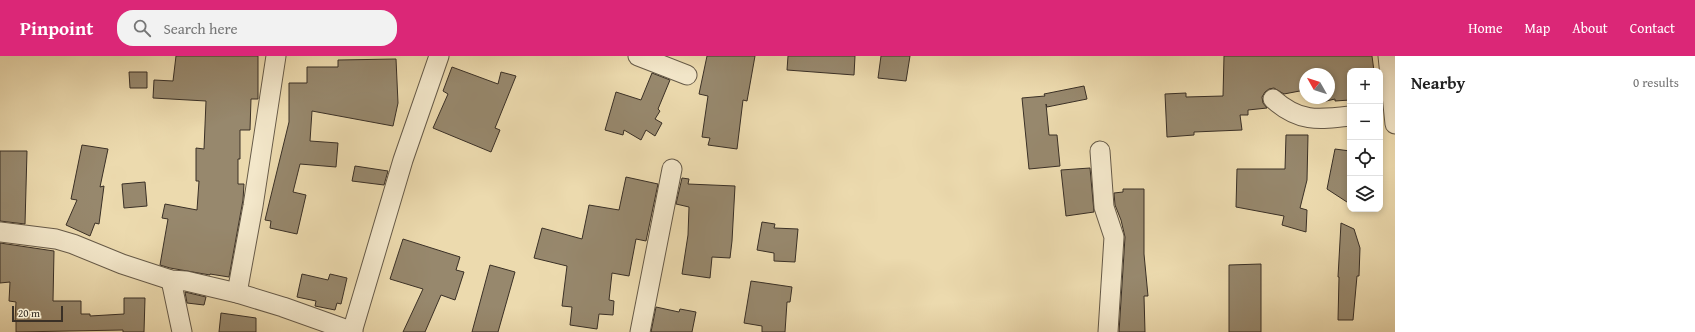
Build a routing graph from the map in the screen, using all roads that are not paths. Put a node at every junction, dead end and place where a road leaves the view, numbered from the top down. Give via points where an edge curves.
1 (276, 56) edge
2 (439, 56) edge
3 (638, 56) edge
4 (1388, 56) edge
5 (687, 75) dead end
6 (1273, 99) dead end
7 (1389, 107) edge
8 (1347, 116) edge
9 (1395, 124) edge
10 (1100, 151) dead end
11 (672, 169) dead end
12 (0, 232) edge
13 (172, 280) junction
14 (237, 293) junction
15 (182, 332) edge
16 (352, 332) edge
17 (640, 332) edge
18 (1108, 332) edge

1 - 14 street
2 - 16 street via 403,160
3 - 5 street
4 - 7 street
6 - 8 street via 1285,110 1300,116 1320,120
7 - 9 street
10 - 18 street via 1104,207 1114,237
11 - 17 street
12 - 13 street via 56,239
13 - 14 street
13 - 15 street
14 - 16 street

